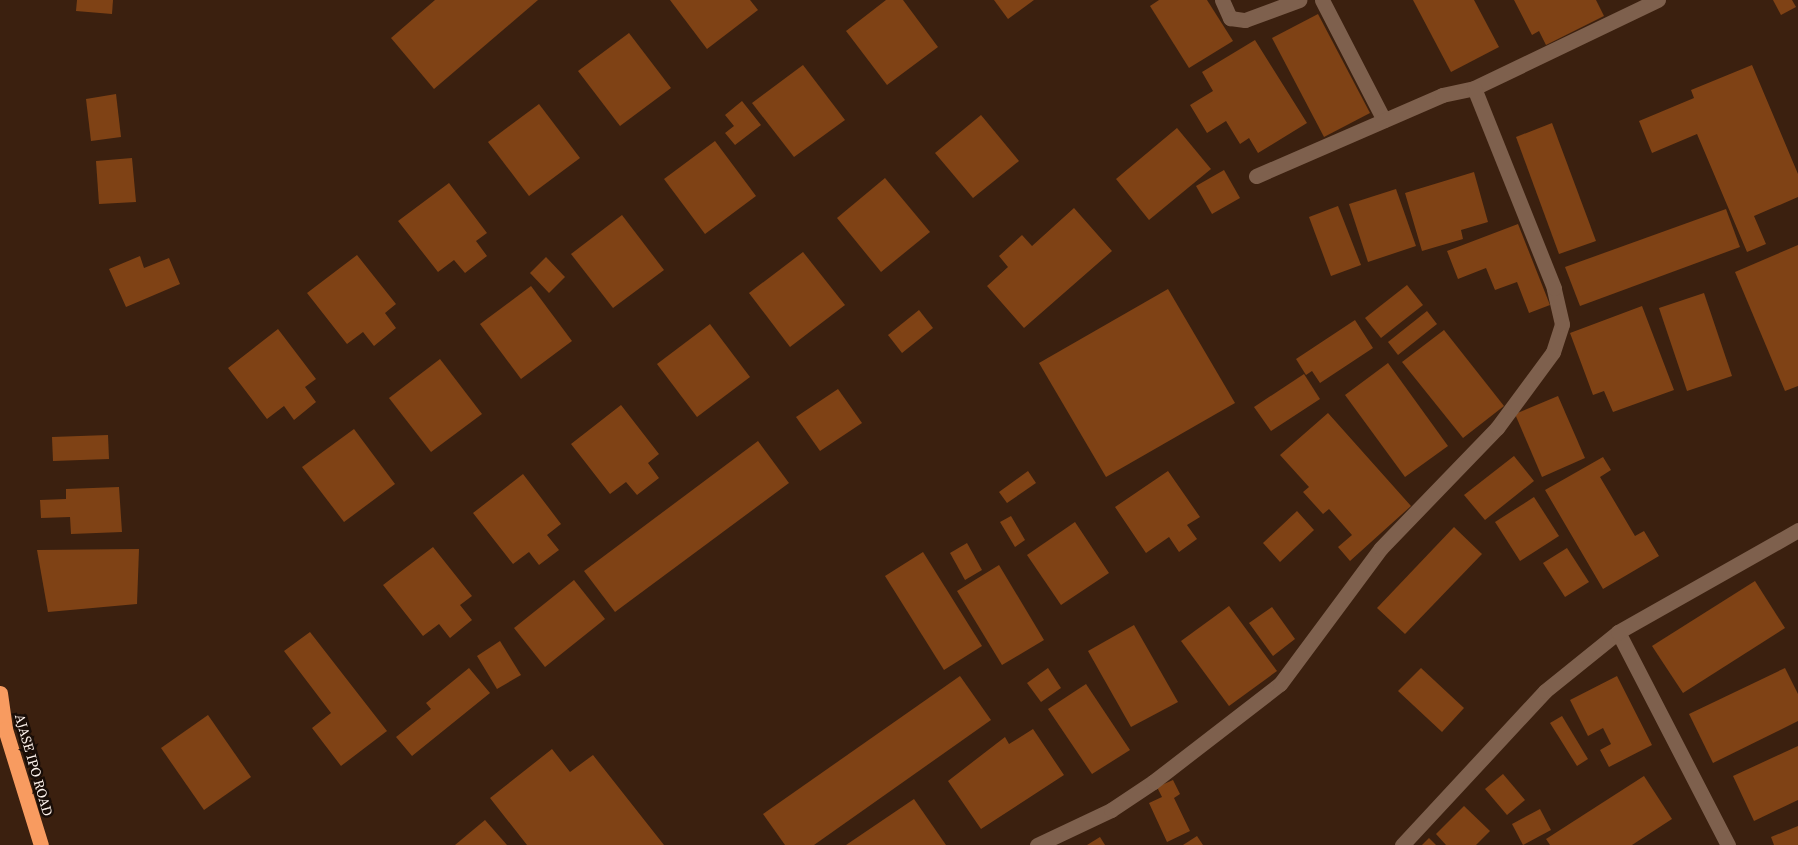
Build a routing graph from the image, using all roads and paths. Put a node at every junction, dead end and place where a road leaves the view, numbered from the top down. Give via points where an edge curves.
1 (1222, 0) edge
2 (1299, 0) edge
3 (1322, 0) edge
4 (1658, 0) edge
5 (1474, 88) junction
6 (1384, 120) junction
7 (1256, 176) dead end
8 (1798, 530) edge
9 (1618, 632) junction
10 (0, 693) edge
11 (41, 845) edge
12 (1037, 845) edge
13 (1402, 845) edge
14 (1728, 845) edge

1 - 2 street via 1230,18 1245,20
3 - 6 street
4 - 5 street
5 - 6 street via 1442,95
5 - 12 street via 1554,288 1562,324 1553,352 1497,428 1375,555 1280,684 1153,782 1111,810
6 - 7 street
8 - 9 street
9 - 13 street via 1545,691
9 - 14 street
10 - 11 highway, AJASE IPO ROAD via 5,729

